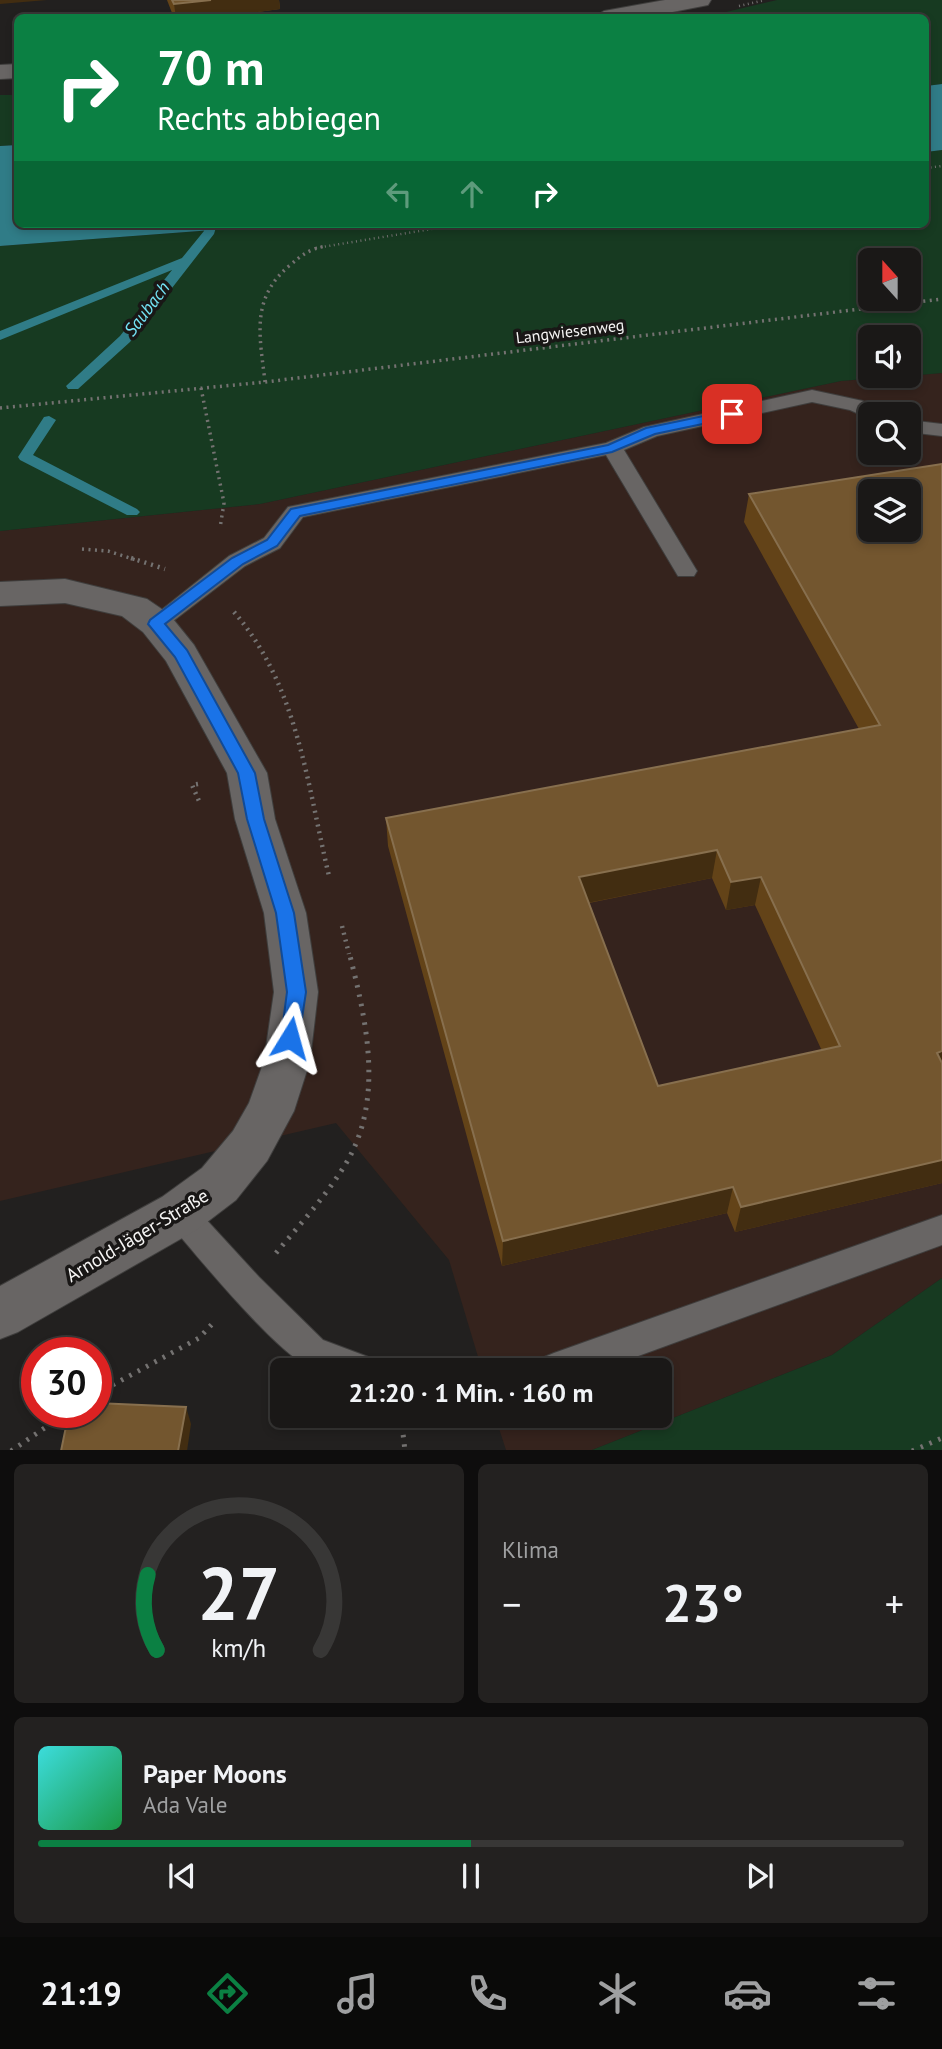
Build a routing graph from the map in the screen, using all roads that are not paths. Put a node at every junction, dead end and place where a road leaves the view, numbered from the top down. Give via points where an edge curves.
1 (700, 0) edge
2 (625, 14) edge
3 (858, 406) edge
4 (921, 428) edge
5 (942, 430) edge
6 (612, 448) junction
7 (686, 571) dead end
8 (0, 594) edge
9 (156, 624) junction
10 (180, 1213) junction
11 (942, 1230) edge
12 (0, 1314) edge
13 (328, 1358) edge
14 (587, 1358) edge

1 - 2 street
3 - 6 lane via 812,396 651,431
4 - 5 lane
6 - 7 lane
6 - 9 lane via 296,512 272,543 237,561
8 - 9 street, Arnold-Jäger-Straße via 65,591 134,607
9 - 10 street, Arnold-Jäger-Straße via 181,654 247,773 285,913 296,992 287,1061 270,1111 250,1146 219,1184
10 - 12 street, Arnold-Jäger-Straße
10 - 13 lane via 312,1352
11 - 14 lane

